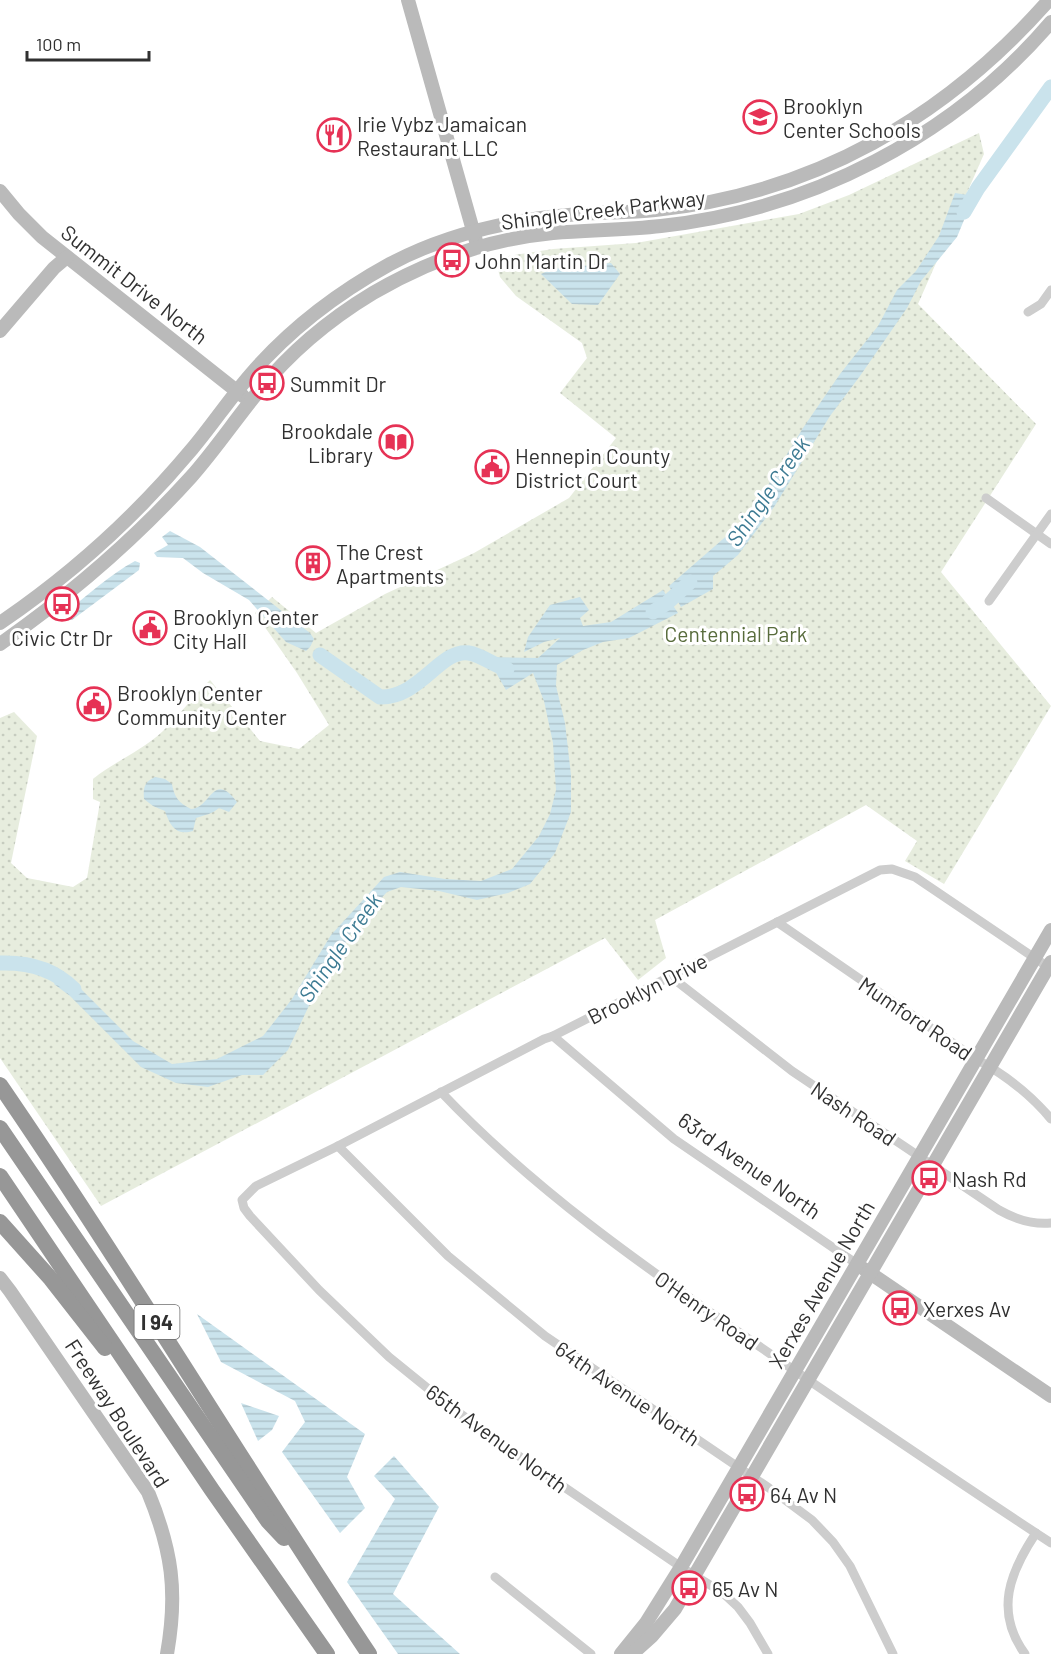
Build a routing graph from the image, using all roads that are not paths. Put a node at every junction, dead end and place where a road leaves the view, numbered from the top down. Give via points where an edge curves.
1 (408, 0) edge
2 (1048, 0) edge
3 (1051, 22) edge
4 (0, 192) edge
5 (474, 232) junction
6 (477, 248) junction
7 (67, 257) junction
8 (1051, 290) edge
9 (1028, 312) dead end
10 (0, 331) edge
11 (236, 391) junction
12 (250, 401) junction
13 (986, 498) dead end
14 (1051, 514) edge
15 (1037, 535) junction
16 (1051, 544) edge
17 (988, 601) dead end
18 (0, 623) edge
19 (0, 644) edge
20 (777, 922) junction
21 (1051, 930) edge
22 (1034, 959) junction
23 (1050, 966) edge
24 (670, 976) junction
25 (553, 1036) junction
26 (976, 1059) junction
27 (990, 1066) junction
28 (0, 1085) edge
29 (441, 1092) junction
30 (1051, 1119) edge
31 (0, 1128) edge
32 (338, 1146) junction
33 (919, 1156) junction
34 (933, 1166) junction
35 (0, 1176) edge
36 (242, 1200) joint
37 (0, 1222) edge
38 (1051, 1223) edge
39 (857, 1264) junction
40 (870, 1273) junction
41 (0, 1278) edge
42 (795, 1371) junction
43 (808, 1380) junction
44 (1051, 1396) edge
45 (738, 1468) junction
46 (752, 1477) junction
47 (212, 1490) junction
48 (1036, 1533) junction
49 (1051, 1543) edge
50 (308, 1562) junction
51 (681, 1567) junction
52 (694, 1575) junction
53 (495, 1577) dead end
54 (167, 1654) edge
55 (327, 1654) edge
56 (369, 1654) edge
57 (591, 1654) edge
58 (621, 1654) edge
59 (632, 1654) edge
60 (768, 1654) edge
61 (893, 1654) edge
62 (1025, 1654) edge

1 - 5 street
2 - 5 street, Shingle Creek Parkway via 954,92 886,136 816,170 780,184 706,202 655,210 545,217
3 - 6 street, Shingle Creek Parkway via 1016,60 953,113 858,171 824,185 733,214 697,221 549,234
4 - 7 street, Summit Drive North via 28,225
5 - 6 street
5 - 11 street, Shingle Creek Parkway via 427,247 333,300 276,347
6 - 12 street, Shingle Creek Parkway via 406,275 342,313 300,348
7 - 10 street
7 - 11 street, Summit Drive North
8 - 9 street via 1041,304
11 - 12 street, Summit Drive North
11 - 18 street, Shingle Creek Parkway via 193,448 120,525 48,588
12 - 19 street, Shingle Creek Parkway via 191,477 132,538 59,601
13 - 15 street
14 - 15 street
15 - 16 street
15 - 17 street
20 - 22 street, Brooklyn Drive via 880,870 892,869 915,877
20 - 24 street, Brooklyn Drive
20 - 26 street, Mumford Road
21 - 22 street, Xerxes Avenue North
22 - 23 street, Brooklyn Drive
22 - 26 street, Xerxes Avenue North
23 - 27 street, Xerxes Avenue North
24 - 25 street, Brooklyn Drive
24 - 33 street, Nash Road via 764,1051
25 - 29 street, Brooklyn Drive
25 - 39 street, 63rd Avenue North via 674,1139
26 - 27 street, Mumford Road
26 - 33 street, Xerxes Avenue North
27 - 30 street, Mumford Road via 1026,1093
27 - 34 street, Xerxes Avenue North
28 - 50 highway, I 94 via 179,1356
29 - 32 street, Brooklyn Drive
29 - 42 street, O'Henry Road via 558,1200 658,1276
31 - 50 highway via 268,1521
32 - 36 street, Brooklyn Drive via 256,1186
32 - 45 street, 64th Avenue North via 448,1256 496,1297 545,1336
33 - 34 street, Nash Road
33 - 39 street, Xerxes Avenue North
34 - 38 street, Nash Road via 1013,1218
34 - 40 street, Xerxes Avenue North
35 - 47 highway, I 94
36 - 51 street, 65th Avenue North via 250,1216 319,1290 404,1369 510,1450
37 - 47 highway via 64,1296
39 - 40 street, 63rd Avenue North
39 - 42 street, Xerxes Avenue North
40 - 43 street, Xerxes Avenue North
40 - 44 street, 63rd Avenue North
41 - 54 street, Freeway Boulevard via 148,1492 167,1547 172,1576 173,1608
42 - 43 street, O'Henry Road
42 - 45 street, Xerxes Avenue North
43 - 46 street, Xerxes Avenue North
43 - 48 street, O'Henry Road
45 - 46 street, 64th Avenue North
45 - 51 street, Xerxes Avenue North
46 - 52 street, Xerxes Avenue North
46 - 61 street, 64th Avenue North via 796,1506 833,1542 859,1583
47 - 55 highway, I 94
48 - 49 street, O'Henry Road
48 - 62 street via 1016,1566 1008,1600 1012,1627
50 - 56 highway, I 94
51 - 52 street, 65th Avenue North
51 - 58 street, Xerxes Avenue North
52 - 59 street, Xerxes Avenue North via 664,1624
52 - 60 street, 65th Avenue North via 738,1607 762,1639
53 - 57 street

